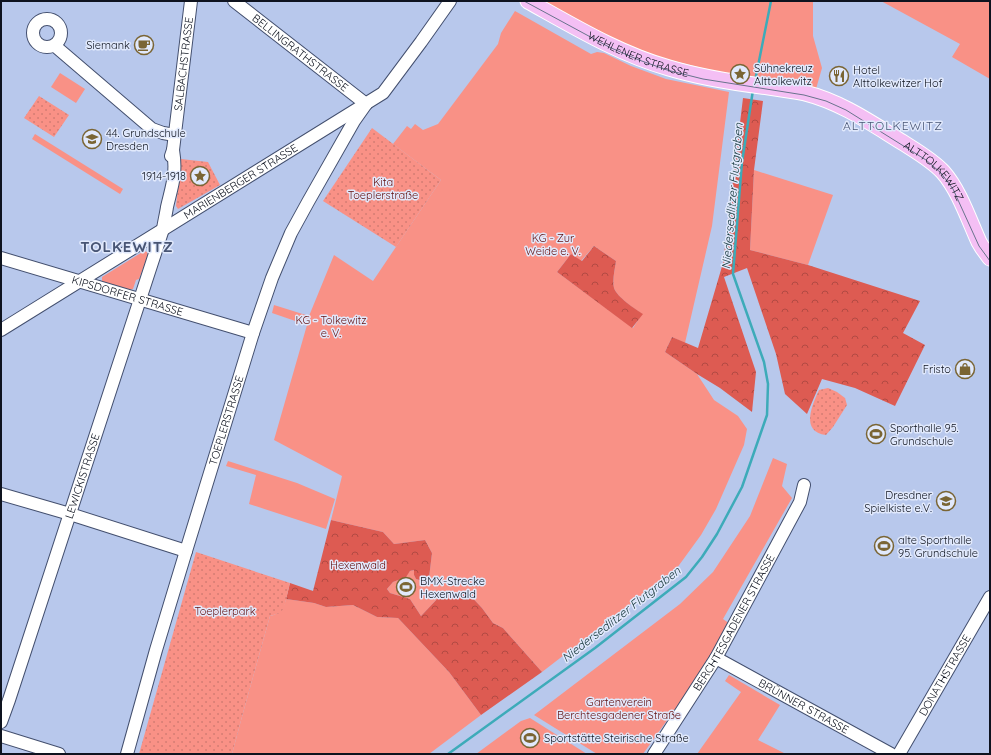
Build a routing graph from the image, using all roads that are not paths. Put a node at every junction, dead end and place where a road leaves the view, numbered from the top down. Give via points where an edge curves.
1 (191, 1) edge
2 (234, 1) edge
3 (450, 1) edge
4 (528, 1) edge
5 (55, 46) dead end
6 (758, 86) joint
7 (366, 104) junction
8 (175, 135) junction
9 (163, 229) junction
10 (1, 258) edge
11 (990, 258) edge
12 (79, 281) junction
13 (140, 300) junction
14 (1, 330) edge
15 (253, 333) junction
16 (804, 485) dead end
17 (1, 494) edge
18 (70, 514) junction
19 (186, 551) junction
20 (990, 597) edge
21 (716, 658) junction
22 (1, 722) edge
23 (1, 736) edge
24 (59, 754) edge
25 (127, 754) edge
26 (654, 754) edge
27 (891, 754) edge
28 (900, 754) edge

1 - 8 street, SALBACHSTRASSE
2 - 7 street, BELLINGRATHSTRASSE
3 - 7 street, MARIENBERGER STRASSE via 383,93
4 - 6 main road, WEHLENER STRASSE via 608,45 640,58 685,73
5 - 8 street via 152,129
6 - 11 main road, ALTTOLKEWITZ via 804,93 826,100 854,112 927,158 943,172 954,188 982,248
7 - 9 street, MARIENBERGER STRASSE
7 - 15 street, TOEPLERSTRASSE via 291,233
8 - 9 street, SALBACHSTRASSE via 175,172
9 - 12 street, MARIENBERGER STRASSE
9 - 13 street, LEWICKISTRASSE
10 - 12 street, KIPSDORFER STRASSE
12 - 13 street, KIPSDORFER STRASSE
12 - 14 street, MARIENBERGER STRASSE
13 - 15 street, KIPSDORFER STRASSE
13 - 18 street, LEWICKISTRASSE
15 - 19 street, TOEPLERSTRASSE
16 - 21 street, BERCHTESGADENER STRASSE via 800,502
17 - 18 street
18 - 19 street
18 - 22 street, LEWICKISTRASSE
19 - 25 street, TOEPLERSTRASSE
20 - 28 street, DONATHSTRASSE
21 - 26 street, BERCHTESGADENER STRASSE
21 - 27 street, BRÜNNER STRASSE
23 - 24 street

